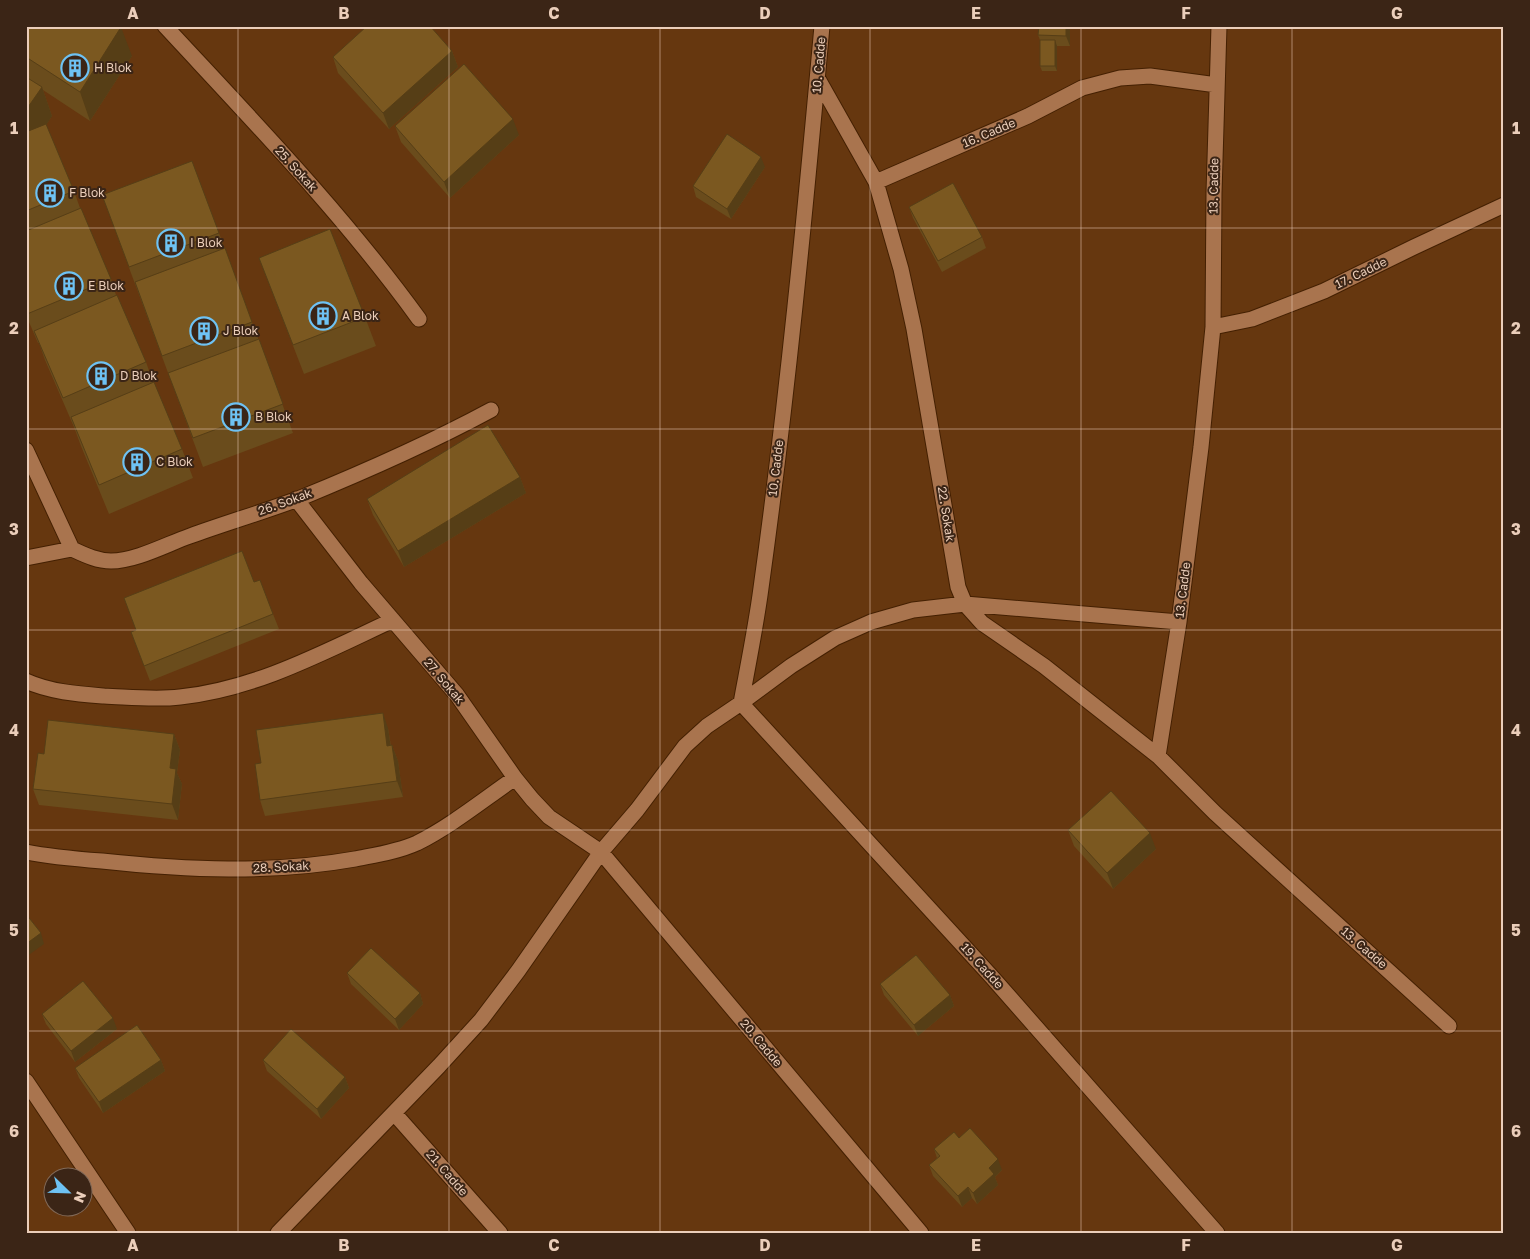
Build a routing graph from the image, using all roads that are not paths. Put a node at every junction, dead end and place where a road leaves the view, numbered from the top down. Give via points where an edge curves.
1 (165, 26) edge
2 (822, 26) edge
3 (1219, 26) edge
4 (818, 79) junction
5 (1217, 85) junction
6 (876, 182) junction
7 (1504, 205) edge
8 (420, 319) dead end
9 (1213, 327) junction
10 (491, 410) dead end
11 (26, 450) edge
12 (296, 499) junction
13 (72, 549) junction
14 (26, 558) edge
15 (965, 604) junction
16 (393, 620) junction
17 (1179, 622) junction
18 (26, 681) edge
19 (741, 704) junction
20 (1158, 756) junction
21 (515, 778) junction
22 (26, 852) edge
23 (601, 852) junction
24 (1449, 1026) dead end
25 (26, 1081) edge
26 (394, 1113) junction
27 (128, 1233) edge
28 (278, 1233) edge
29 (500, 1233) edge
30 (922, 1233) edge
31 (1217, 1233) edge

1 - 8 street, 25. Sokak via 361,242
2 - 4 street, 10. Cadde
3 - 5 street, 13. Cadde
4 - 6 street
4 - 19 street, 10. Cadde via 763,570
5 - 6 street, 16. Cadde via 1150,76 1120,78 1082,88 1028,116
5 - 9 street, 13. Cadde
6 - 15 street, 22. Sokak via 914,329 958,587
7 - 9 street, 17. Cadde via 1324,292 1252,319
9 - 17 street, 13. Cadde
10 - 12 street, 26. Sokak via 399,457
11 - 13 street
12 - 13 street, 26. Sokak via 134,558 112,562 95,560
12 - 16 street, 27. Sokak
13 - 14 street
15 - 17 street
15 - 19 street via 913,610 871,622 835,638
15 - 20 street, 22. Sokak via 982,623 1044,666
16 - 18 street via 300,664 210,692 178,697 128,698 75,694
16 - 21 street, 27. Sokak via 457,695
17 - 20 street, 13. Cadde
19 - 23 street via 707,726 685,746
19 - 31 street, 19. Cadde via 991,976
20 - 24 street, 13. Cadde
21 - 22 street, 28. Sokak via 416,843 385,854 330,864 274,869 189,869
21 - 23 street, 27. Sokak via 549,817
23 - 26 street via 481,1020
23 - 30 street, 20. Cadde
25 - 27 street
26 - 28 street
26 - 29 street, 21. Cadde

